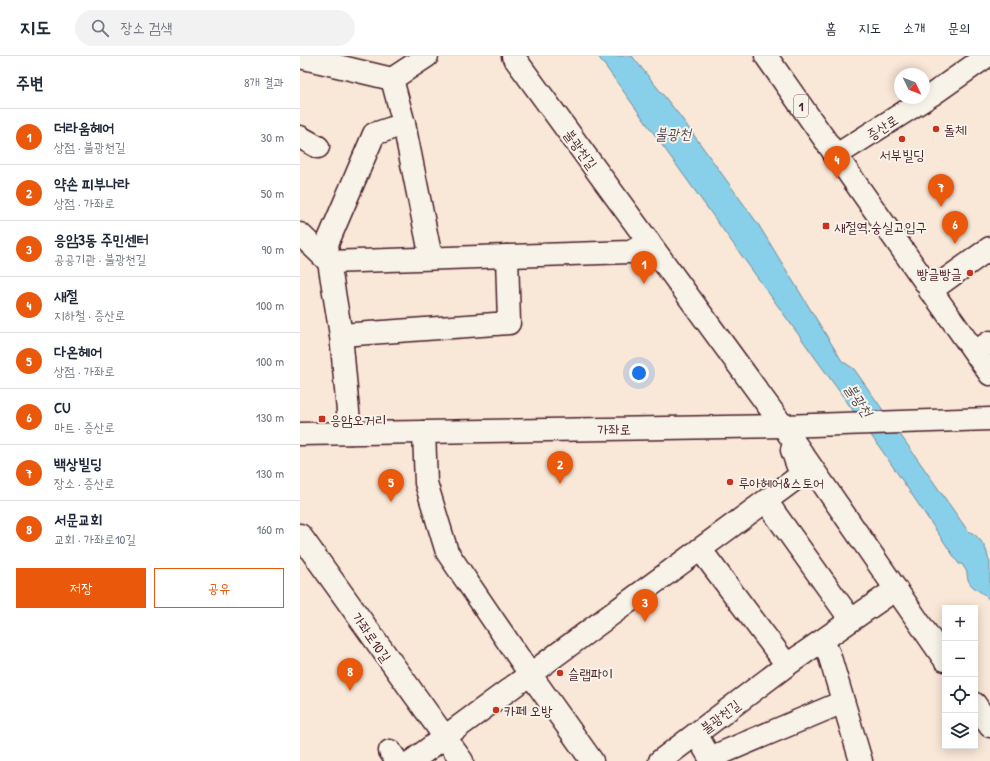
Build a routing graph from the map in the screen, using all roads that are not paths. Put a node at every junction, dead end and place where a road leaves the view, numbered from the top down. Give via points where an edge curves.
1 (513, 56) edge
2 (766, 56) edge
3 (300, 57) edge
4 (984, 57) edge
5 (418, 58) edge
6 (392, 79) junction
7 (404, 124) junction
8 (835, 156) junction
9 (300, 234) edge
10 (648, 242) junction
11 (990, 248) edge
12 (507, 256) junction
13 (431, 258) junction
14 (328, 262) junction
15 (930, 291) junction
16 (340, 334) junction
17 (982, 347) edge
18 (990, 374) edge
19 (990, 420) edge
20 (793, 426) junction
21 (424, 432) junction
22 (350, 433) junction
23 (300, 434) edge
24 (766, 501) junction
25 (300, 535) edge
26 (700, 549) junction
27 (896, 589) junction
28 (851, 620) junction
29 (823, 640) junction
30 (942, 656) edge
31 (787, 665) junction
32 (530, 674) junction
33 (844, 702) junction
34 (978, 708) edge
35 (990, 726) edge
36 (696, 734) junction
37 (444, 738) junction
38 (412, 761) edge
39 (462, 761) edge
40 (592, 761) edge
41 (660, 761) edge
42 (861, 761) edge

1 - 10 street, 불광천길
2 - 8 street, 1
3 - 6 street
4 - 8 street, 증산로 via 933,94
5 - 6 street
6 - 7 street
7 - 13 street
7 - 14 street via 374,134 327,244
8 - 15 street, 1
9 - 14 street
10 - 12 street via 630,252
10 - 20 street, 불광천길
11 - 15 street
12 - 13 street
12 - 16 street via 509,323
13 - 14 street
14 - 16 street
15 - 17 street, 1
16 - 22 street
17 - 18 street, 1
19 - 20 street, 가좌로
20 - 21 street, 가좌로
20 - 24 street, 불광천길 via 801,475
20 - 27 street, 불광천길
21 - 22 street, 가좌로
21 - 32 street via 426,483 447,552
22 - 23 street, 가좌로
24 - 26 street, 불광천길
24 - 28 street
25 - 37 street, 가좌로10길
26 - 31 street
26 - 32 street, 불광천길
27 - 28 street, 불광천길
27 - 30 street, 불광천길
28 - 29 street, 불광천길
29 - 31 street, 불광천길
29 - 33 street
31 - 36 street, 불광천길
32 - 37 street
32 - 40 street
33 - 36 street, 불광천길 via 710,758
33 - 42 street
34 - 35 street
36 - 41 street
37 - 38 street
37 - 39 street, 가좌로10길

